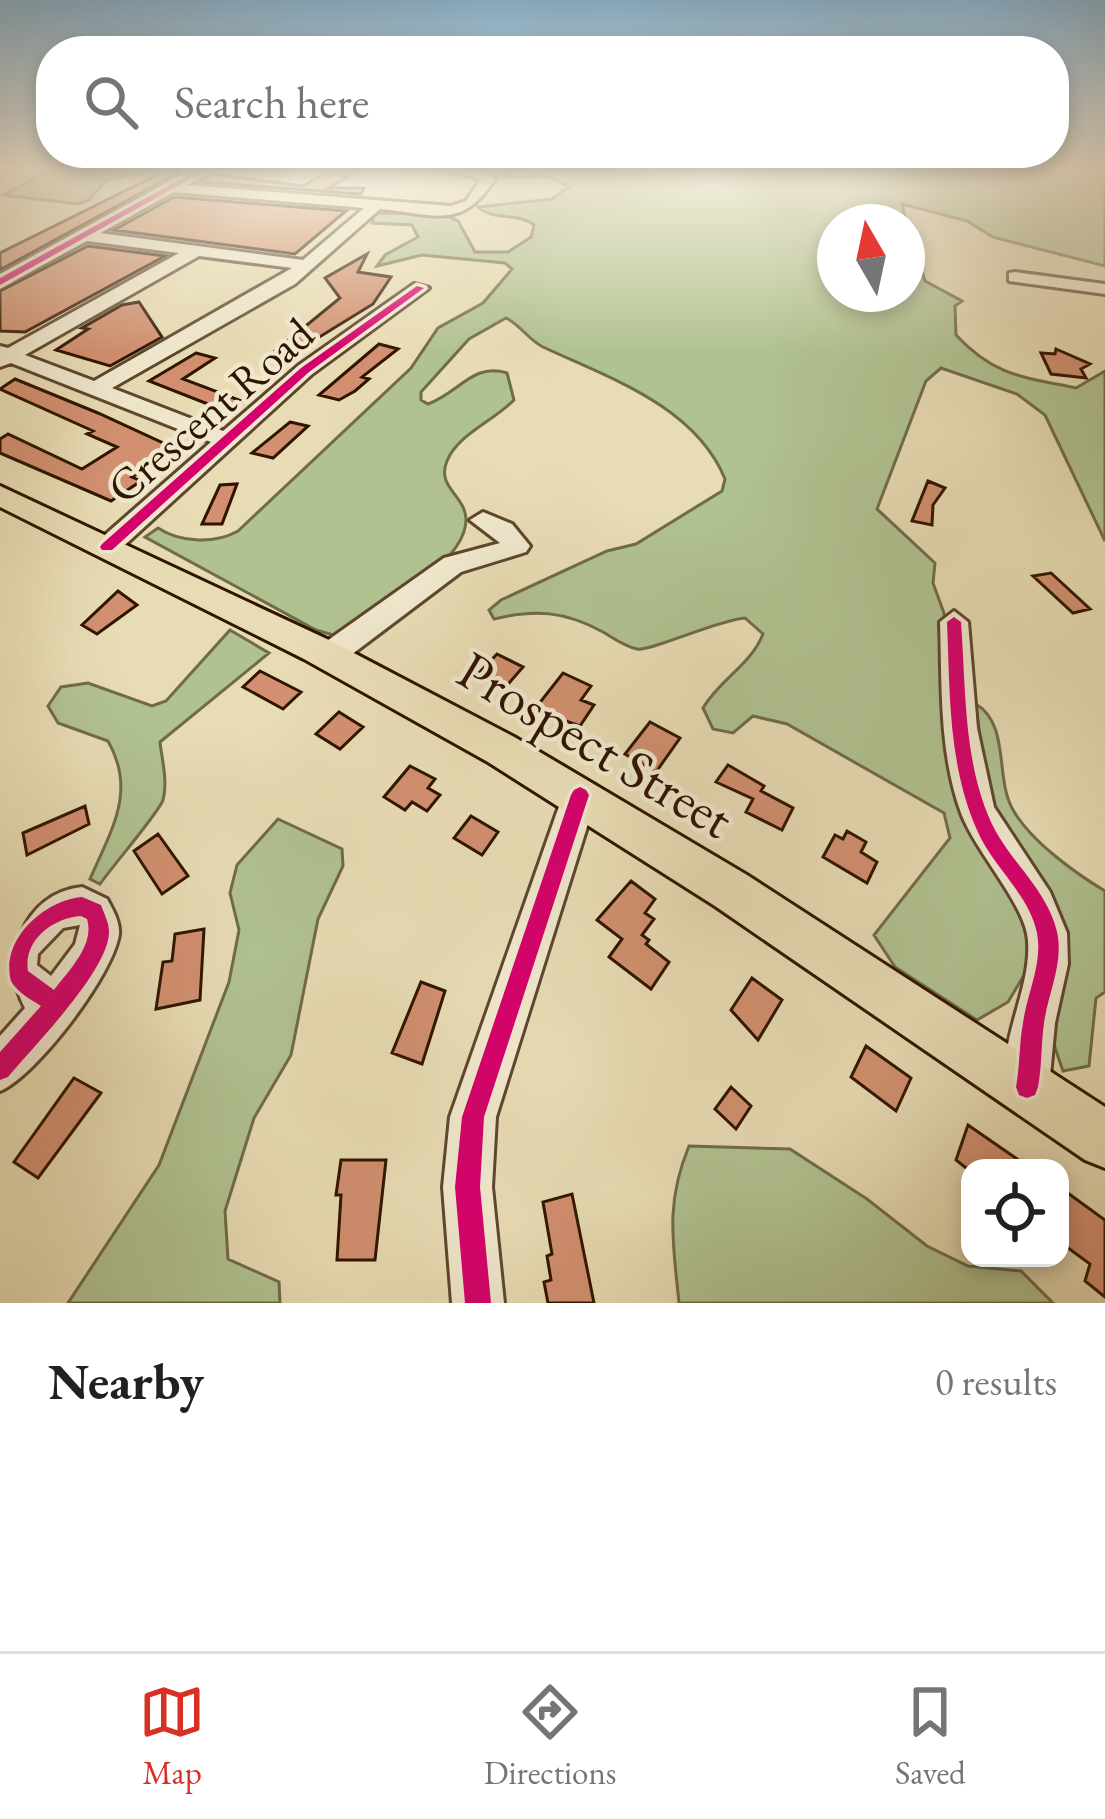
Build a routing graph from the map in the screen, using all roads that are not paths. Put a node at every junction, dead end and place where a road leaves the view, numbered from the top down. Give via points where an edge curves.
1 (98, 230) edge
2 (347, 230) edge
3 (87, 236) junction
4 (195, 251) junction
5 (306, 265) junction
6 (1015, 278) dead end
7 (0, 282) edge
8 (420, 288) dead end
9 (1105, 289) edge
10 (3, 356) edge
11 (96, 389) junction
12 (226, 440) junction
13 (0, 495) edge
14 (483, 520) dead end
15 (107, 547) junction
16 (954, 622) dead end
17 (328, 656) junction
18 (580, 795) junction
19 (54, 1003) dead end
20 (0, 1069) edge
21 (1027, 1088) junction
22 (1105, 1140) edge
23 (478, 1303) edge

1 - 3 street
2 - 5 street
3 - 4 street
3 - 7 street
4 - 5 street
4 - 10 street
5 - 11 street
6 - 9 street
8 - 12 street, Crescent Road via 305,370
10 - 11 street
11 - 12 street
12 - 15 street, Crescent Road
13 - 15 main road, Prospect Street
14 - 17 street via 517,546 454,564
15 - 17 main road, Prospect Street
16 - 21 street via 974,797 1047,933
17 - 18 main road, Prospect Street
18 - 21 main road, Prospect Street
18 - 23 street via 473,1118 466,1200
19 - 20 street
21 - 22 main road, Prospect Street

